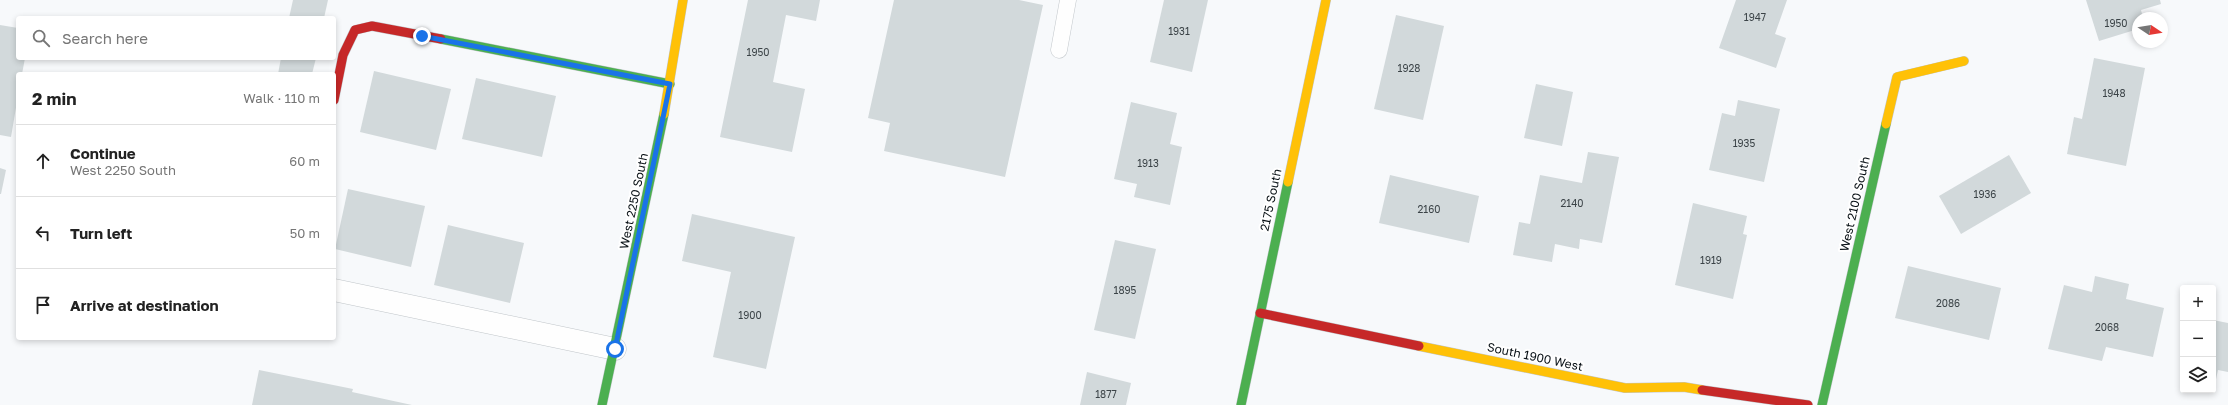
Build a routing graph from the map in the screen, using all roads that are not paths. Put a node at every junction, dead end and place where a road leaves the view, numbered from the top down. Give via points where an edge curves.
1 (683, 0) edge
2 (1068, 0) edge
3 (1326, 0) edge
4 (1060, 50) dead end
5 (1964, 61) dead end
6 (670, 84) junction
7 (336, 90) edge
8 (336, 290) edge
9 (1260, 313) junction
10 (615, 349) junction
11 (602, 405) edge
12 (1241, 405) edge
13 (1808, 405) edge
14 (1822, 405) edge

1 - 6 street, West 2250 South
2 - 4 lane
3 - 9 street, 2175 South
5 - 14 street, West 2100 South via 1897,77
6 - 7 street via 372,26 355,30 343,55
6 - 10 street, West 2250 South
8 - 10 street
9 - 12 street, 2175 South
9 - 13 street, South 1900 West via 1625,388 1684,387
10 - 11 street, West 2250 South

